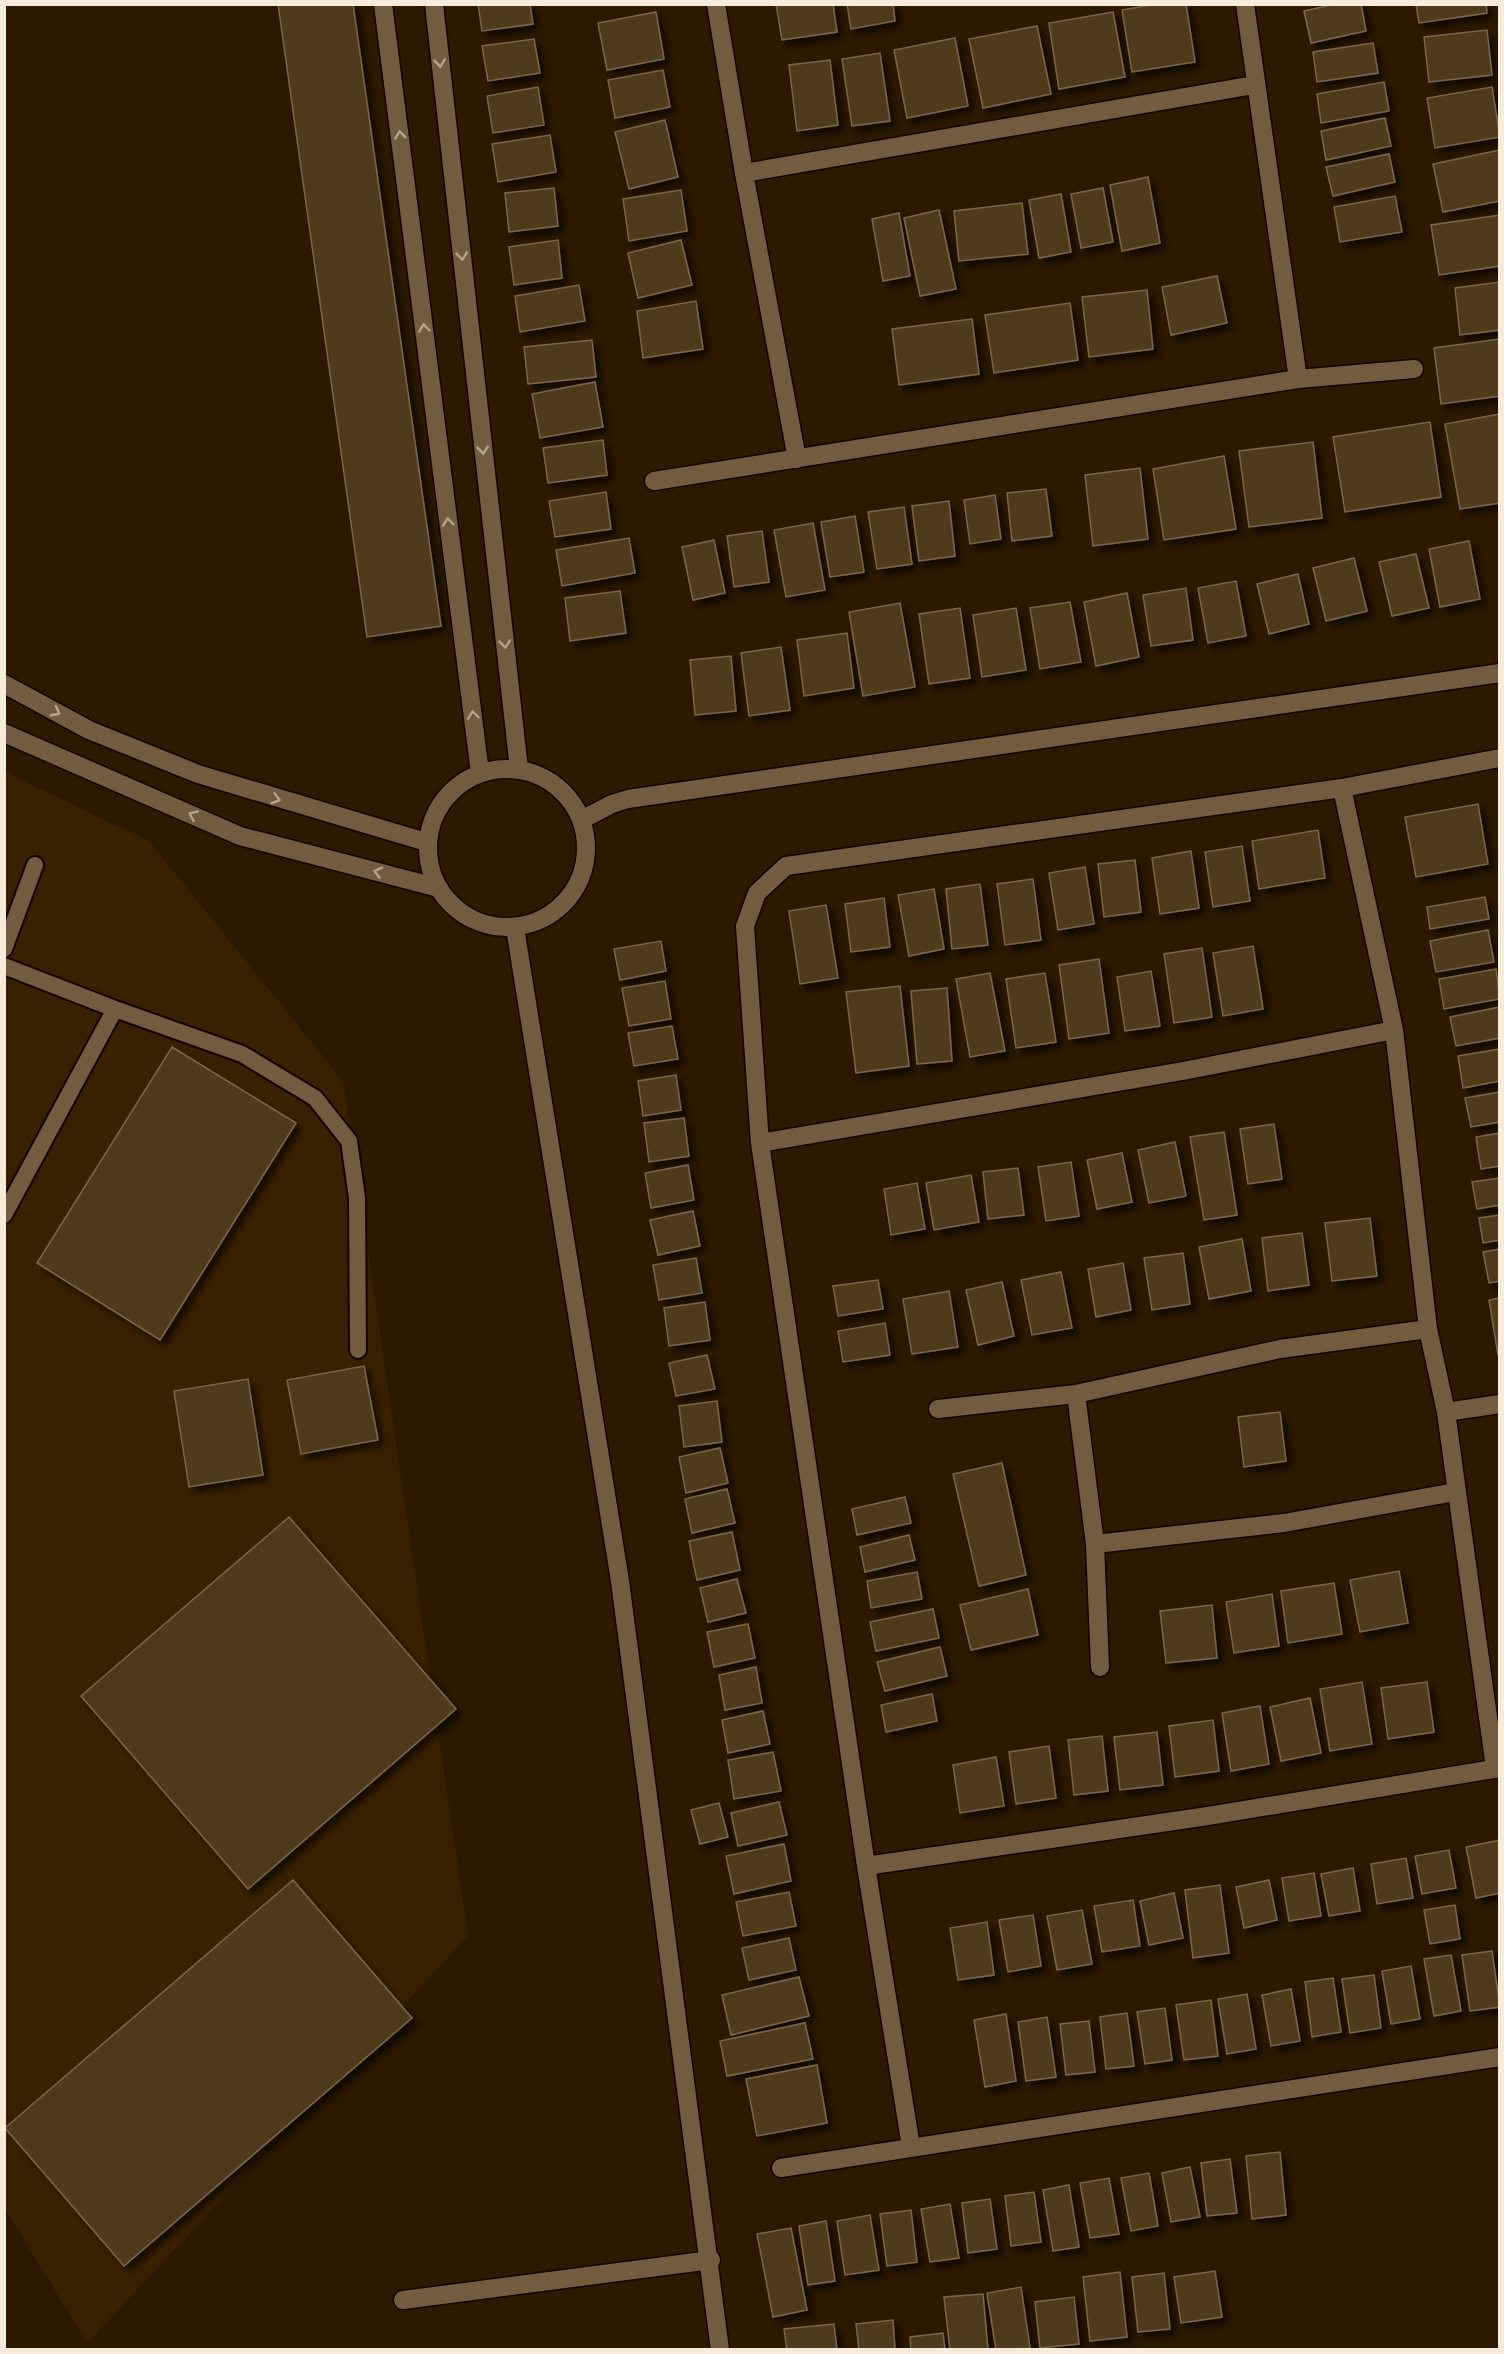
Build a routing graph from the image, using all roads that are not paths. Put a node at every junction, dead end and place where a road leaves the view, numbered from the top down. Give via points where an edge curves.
1 (383, 4) edge
2 (434, 4) edge
3 (716, 4) edge
4 (1245, 4) edge
5 (1254, 85) junction
6 (744, 173) junction
7 (1414, 369) dead end
8 (1298, 379) junction
9 (797, 459) junction
10 (654, 481) dead end
11 (1500, 673) edge
12 (4, 684) edge
13 (5, 733) edge
14 (1500, 758) edge
15 (519, 769) junction
16 (480, 773) junction
17 (1342, 788) junction
18 (581, 820) junction
19 (426, 842) junction
20 (35, 864) dead end
21 (435, 887) junction
22 (515, 927) junction
23 (4, 949) edge
24 (4, 966) edge
25 (115, 1010) junction
26 (1394, 1030) junction
27 (760, 1143) junction
28 (4, 1215) edge
29 (1428, 1329) junction
30 (358, 1350) dead end
31 (1076, 1394) junction
32 (1500, 1404) edge
33 (938, 1409) dead end
34 (1446, 1413) junction
35 (1455, 1492) junction
36 (1095, 1544) junction
37 (1100, 1667) dead end
38 (1497, 1768) edge
39 (866, 1866) junction
40 (1500, 2057) edge
41 (911, 2147) junction
42 (781, 2168) dead end
43 (711, 2260) junction
44 (403, 2300) dead end
45 (720, 2349) edge

16 -> 1 street
2 -> 15 street
3 - 6 street
4 - 5 street
5 - 6 street
5 - 8 street
6 - 9 street
7 - 8 street
8 - 9 street
9 - 10 street
11 - 18 street via 628,800
12 -> 19 street via 89,730 198,774
21 -> 13 street via 240,836
14 - 17 street
15 - 16 street
15 - 18 street via 556,786 571,801
16 - 19 street via 456,787 439,807
17 - 26 street
17 - 27 street via 786,866 757,893 745,926
18 - 22 street via 585,851 578,883 565,902 547,916
19 - 21 street
20 - 23 lane
21 - 22 street via 467,916 485,924
22 - 43 street via 620,1581
24 - 25 lane
25 - 28 lane
25 - 30 lane via 242,1054 315,1098 349,1141 357,1198
26 - 27 street via 1183,1071
26 - 29 street
27 - 39 street
29 - 31 street via 1280,1349
29 - 34 street
31 - 33 street
31 - 36 street
32 - 34 street
34 - 35 street
35 - 36 street via 1284,1523
35 - 38 street
36 - 37 street
38 - 39 street via 1208,1816
39 - 41 street
40 - 41 street
41 - 42 street
43 - 44 street
43 - 45 street

